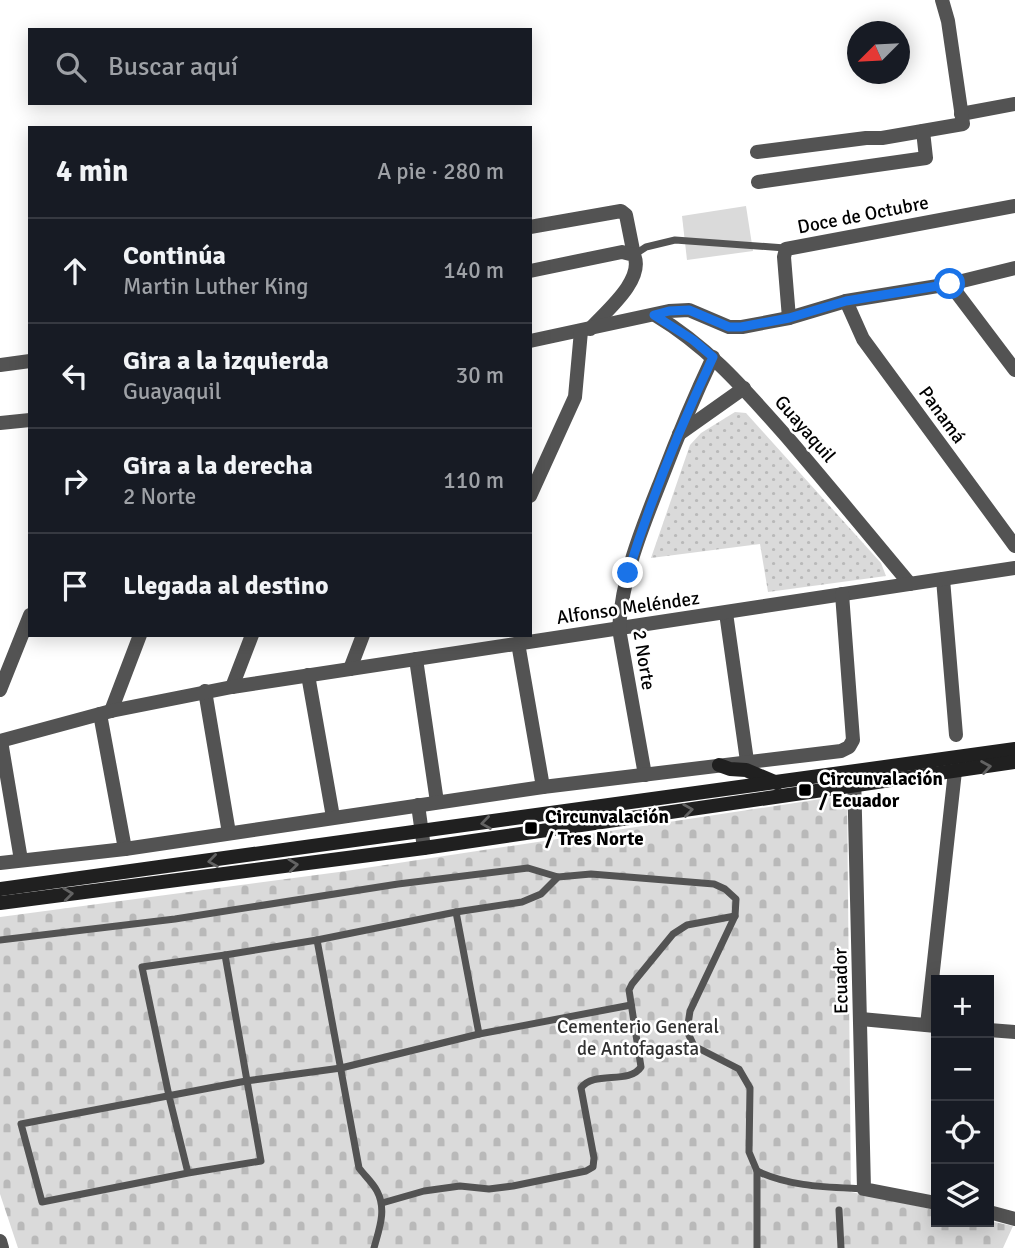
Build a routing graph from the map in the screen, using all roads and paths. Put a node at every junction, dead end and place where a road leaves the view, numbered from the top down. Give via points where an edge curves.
1 (942, 0) edge
2 (1015, 103) edge
3 (961, 114) junction
4 (923, 131) junction
5 (757, 152) dead end
6 (758, 182) dead end
7 (1015, 206) edge
8 (532, 228) edge
9 (786, 248) junction
10 (634, 255) junction
11 (1015, 268) edge
12 (532, 271) edge
13 (950, 284) junction
14 (846, 301) junction
15 (654, 315) junction
16 (789, 318) junction
17 (586, 330) junction
18 (532, 341) edge
19 (713, 357) junction
20 (28, 361) edge
21 (0, 365) edge
22 (1015, 370) edge
23 (744, 388) junction
24 (28, 420) edge
25 (0, 423) edge
26 (678, 435) junction
27 (532, 492) edge
28 (1015, 546) edge
29 (1015, 568) edge
30 (943, 579) junction
31 (910, 584) junction
32 (842, 594) junction
33 (726, 613) junction
34 (28, 620) edge
35 (619, 629) junction
36 (140, 637) edge
37 (251, 637) edge
38 (362, 637) edge
39 (477, 637) edge
40 (518, 643) junction
41 (475, 650) junction
42 (416, 659) junction
43 (350, 669) junction
44 (308, 676) junction
45 (232, 687) junction
46 (0, 690) edge
47 (205, 691) junction
48 (105, 712) junction
49 (956, 735) dead end
50 (0, 741) edge
51 (1015, 749) edge
52 (747, 761) junction
53 (1015, 762) edge
54 (719, 765) junction
55 (955, 771) junction
56 (645, 775) junction
57 (854, 779) junction
58 (777, 783) junction
59 (543, 788) junction
60 (437, 802) junction
61 (418, 805) junction
62 (333, 817) junction
63 (421, 832) junction
64 (229, 833) junction
65 (424, 848) junction
66 (125, 849) junction
67 (21, 860) junction
68 (0, 863) edge
69 (558, 877) junction
70 (0, 889) edge
71 (0, 903) edge
72 (456, 912) junction
73 (735, 916) junction
74 (0, 940) edge
75 (317, 940) junction
76 (225, 955) junction
77 (937, 975) edge
78 (631, 1005) junction
79 (861, 1019) junction
80 (931, 1026) edge
81 (994, 1030) edge
82 (1015, 1032) edge
83 (479, 1034) junction
84 (341, 1068) junction
85 (246, 1081) junction
86 (169, 1097) junction
87 (757, 1171) junction
88 (188, 1173) junction
89 (864, 1189) junction
90 (931, 1202) edge
91 (382, 1203) junction
92 (839, 1210) dead end
93 (994, 1213) edge
94 (1015, 1219) edge
95 (0, 1241) edge
96 (2, 1248) edge
97 (374, 1248) edge
98 (757, 1248) edge
99 (841, 1248) edge

1 - 3 street
2 - 3 street
3 - 4 street via 962,124
4 - 5 street
4 - 6 street via 926,158
7 - 9 street, Doce de Octubre
8 - 10 street via 621,211 626,215
9 - 10 lane via 675,240
9 - 16 street, Doce de Octubre
10 - 12 street via 622,252
10 - 17 street via 636,273 631,284
11 - 13 street
13 - 14 street
13 - 22 street
14 - 16 street
14 - 28 street, Panamá via 863,340
15 - 16 street via 689,310 729,327
15 - 17 street
15 - 19 street, Guayaquil
17 - 18 street
17 - 27 street via 575,397
19 - 23 street, Guayaquil
19 - 26 street, 2 Norte
20 - 21 street
23 - 26 street
23 - 31 street, Guayaquil
24 - 25 street
26 - 35 street, 2 Norte via 644,520 620,606
29 - 30 street, Alfonso Meléndez
30 - 31 street, Alfonso Meléndez
30 - 49 street
31 - 32 street, Alfonso Meléndez
32 - 33 street, Alfonso Meléndez
32 - 52 street via 853,740 841,751
33 - 35 street, Alfonso Meléndez
33 - 52 street
34 - 46 street
35 - 40 street, Alfonso Meléndez
35 - 56 street, 2 Norte
36 - 48 street
37 - 45 street
38 - 43 street
39 - 41 street
40 - 41 street, Alfonso Meléndez
40 - 59 street
41 - 42 street, Alfonso Meléndez
42 - 43 street, Alfonso Meléndez
42 - 60 street
43 - 44 street, Alfonso Meléndez
44 - 45 street, Alfonso Meléndez
44 - 62 street
45 - 47 street, Alfonso Meléndez
47 - 48 street, Alfonso Meléndez
47 - 64 street
48 - 50 street, Alfonso Meléndez
48 - 66 street
50 - 67 street
51 - 57 main road
52 - 54 street
55 -> 53 main road
54 - 56 street
54 - 58 main road
55 - 57 main road
55 - 77 street
56 - 59 street
57 - 58 main road
65 -> 57 main road
57 - 79 street, Ecuador
58 -> 63 main road
59 - 60 street
60 - 61 street
61 - 62 street
61 - 63 street
62 - 64 street
63 - 65 street
63 -> 70 main road
64 - 66 street
71 -> 65 main road
66 - 67 street
67 - 68 street
69 - 72 lane via 541,894 522,902
69 - 73 lane via 591,874 715,884 736,899
69 - 74 lane via 528,868
72 - 75 lane
72 - 83 lane
73 - 78 lane via 687,925 673,934 632,984
73 - 87 lane via 690,1011 687,1031 694,1046 739,1069 750,1088 749,1152
75 - 76 lane
75 - 84 lane
76 - 85 lane
76 - 86 lane via 142,967
78 - 83 lane
78 - 91 lane via 639,1071 589,1081 582,1088 593,1167 513,1186 460,1186
79 - 80 street
79 - 89 street, Ecuador
81 - 82 street
83 - 84 lane
84 - 85 lane
84 - 91 lane via 359,1168
85 - 86 lane
85 - 88 lane via 261,1161
86 - 88 lane
86 - 88 lane via 21,1124 42,1202
87 - 89 lane via 801,1185
87 - 98 lane
89 - 90 street
91 - 97 lane
92 - 99 lane
93 - 94 street
95 - 96 street

